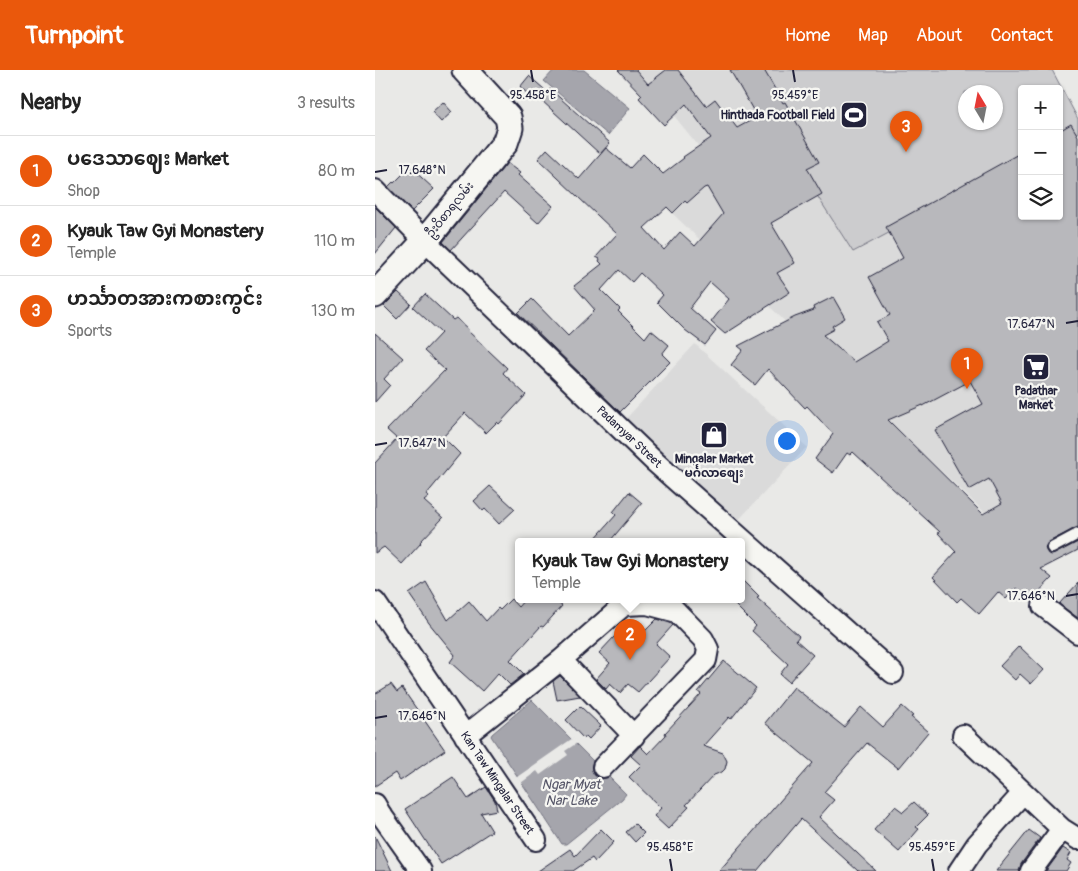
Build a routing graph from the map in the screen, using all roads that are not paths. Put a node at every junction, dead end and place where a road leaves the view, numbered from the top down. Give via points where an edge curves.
1 (465, 70) edge
2 (375, 190) edge
3 (425, 241) junction
4 (375, 295) edge
5 (1078, 534) edge
6 (741, 538) edge
7 (745, 542) edge
8 (1052, 548) dead end
9 (670, 605) edge
10 (1043, 606) dead end
11 (377, 610) edge
12 (1078, 633) edge
13 (561, 660) junction
14 (893, 673) dead end
15 (963, 735) dead end
16 (465, 736) junction
17 (635, 736) junction
18 (603, 767) dead end
19 (1023, 793) junction
20 (375, 804) edge
21 (1070, 834) edge
22 (536, 840) dead end
23 (421, 871) edge
24 (959, 871) edge
25 (1031, 871) edge

1 - 3 street, ဦးဝိစာရလမ်း via 507,117 510,128 505,143
2 - 3 street, Padamyar Street
3 - 4 street, ဦးဝိစာရလမ်း
3 - 6 street, Padamyar Street via 655,462
5 - 8 lane
7 - 14 street, Padamyar Street
9 - 13 street via 624,605
9 - 17 street via 703,639 707,649 706,660
10 - 12 street
11 - 16 street, Kan Taw Mingalar Street
13 - 16 street
13 - 17 street
15 - 19 street
16 - 22 street, Kan Taw Mingalar Street
17 - 18 street
19 - 21 street
19 - 24 street via 977,844
20 - 23 street
21 - 25 street

